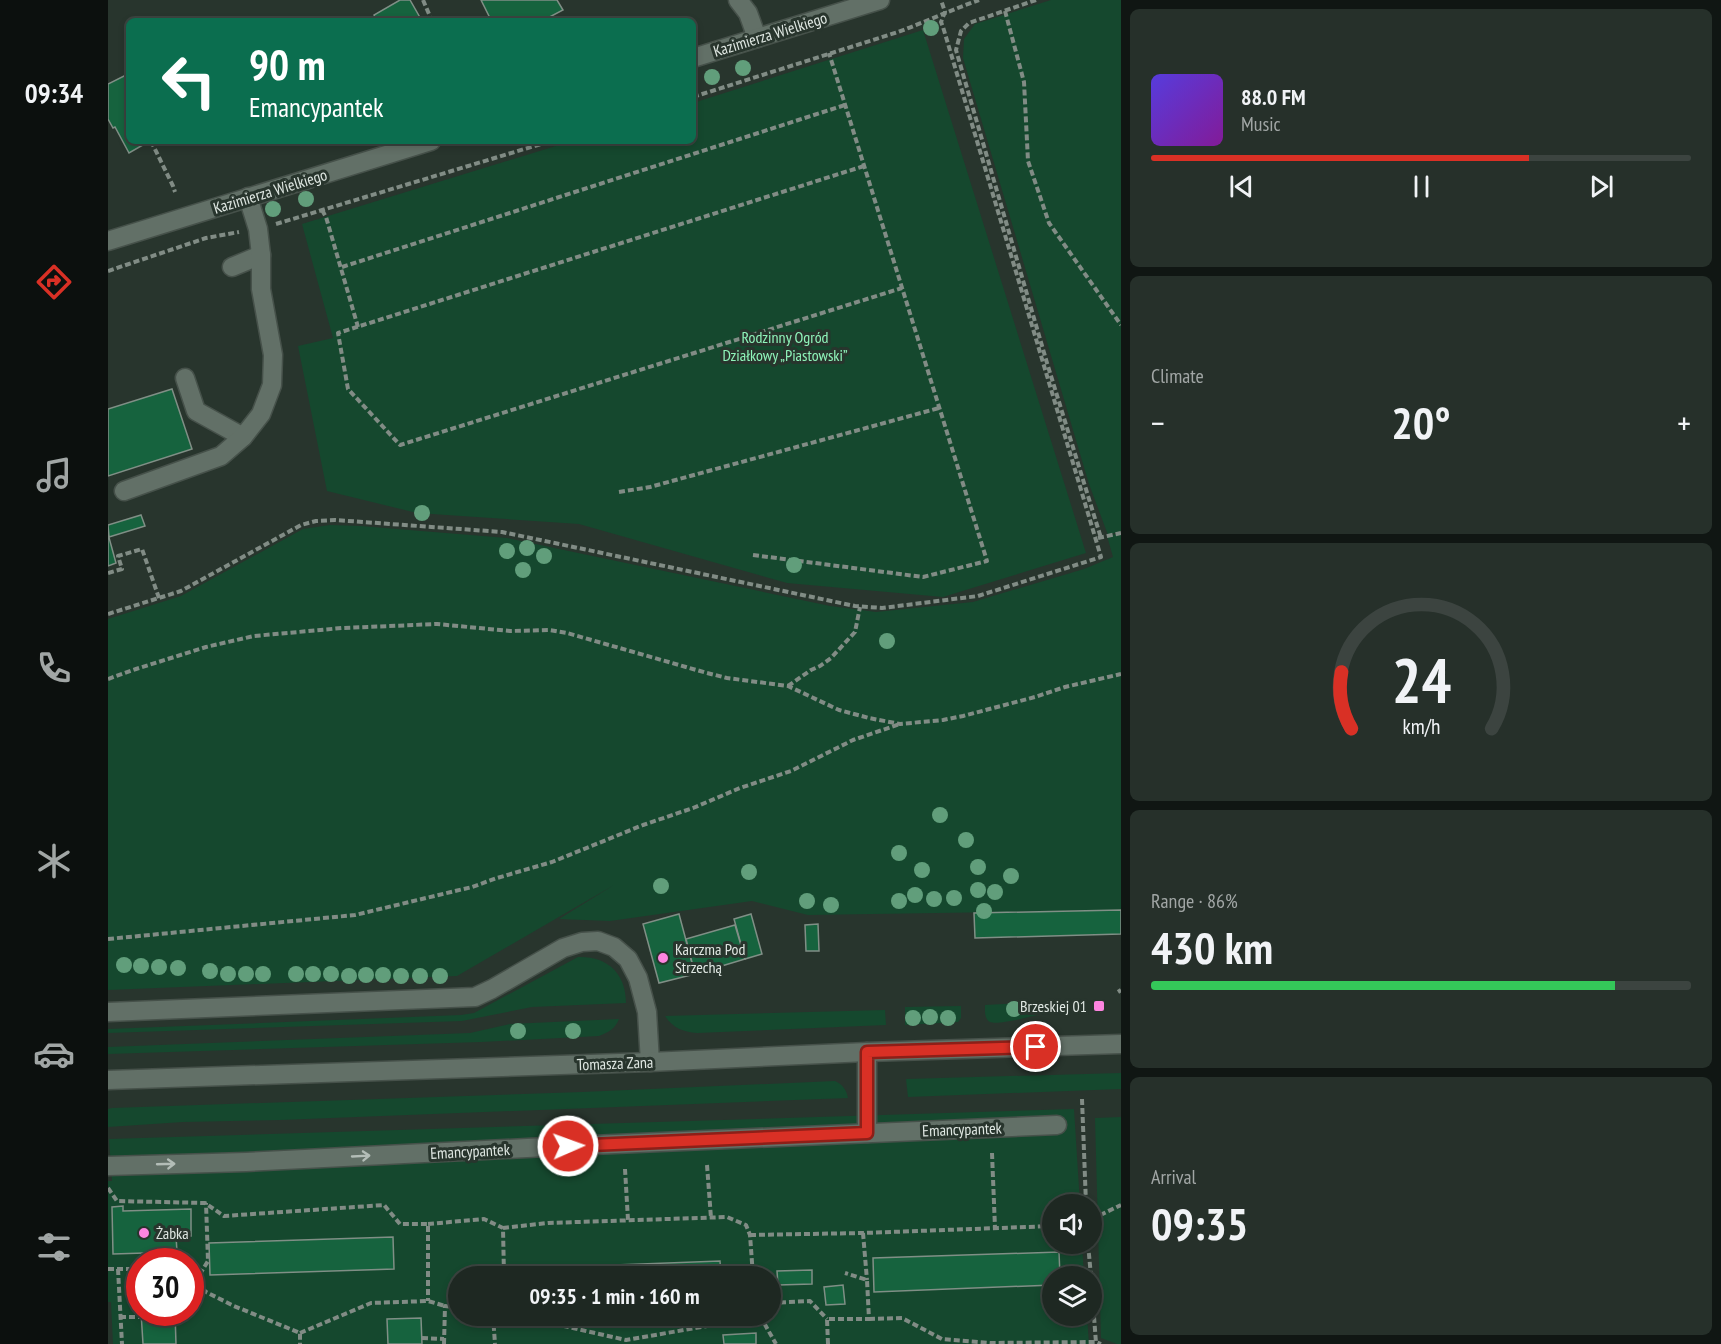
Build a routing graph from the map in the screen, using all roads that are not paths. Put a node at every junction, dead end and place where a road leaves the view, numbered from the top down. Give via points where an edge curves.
1 (738, 0) edge
2 (880, 0) edge
3 (757, 38) junction
4 (696, 57) edge
5 (421, 144) edge
6 (248, 197) junction
7 (108, 241) edge
8 (261, 255) junction
9 (232, 267) dead end
10 (185, 378) dead end
11 (243, 437) junction
12 (124, 491) dead end
13 (108, 1012) edge
14 (1121, 1044) edge
15 (867, 1052) junction
16 (650, 1062) junction
17 (108, 1080) edge
18 (1057, 1125) dead end
19 (867, 1133) junction
20 (108, 1166) edge

1 - 3 street via 748,13
2 - 3 street, Kazimierza Wielkiego
3 - 4 street, Kazimierza Wielkiego
5 - 6 street, Kazimierza Wielkiego
6 - 7 street, Kazimierza Wielkiego
6 - 8 street
8 - 9 street
8 - 11 street via 261,289 273,355 272,386 261,414
10 - 11 street via 196,411
11 - 12 street via 221,456
13 - 16 street via 475,996 563,948 598,941 614,947 628,959 638,978 647,1011
14 - 15 street, Tomasza Zana
15 - 16 street, Tomasza Zana
15 - 19 street
16 - 17 street, Tomasza Zana
18 - 19 street, Emancypantek
20 -> 19 street, Emancypantek

